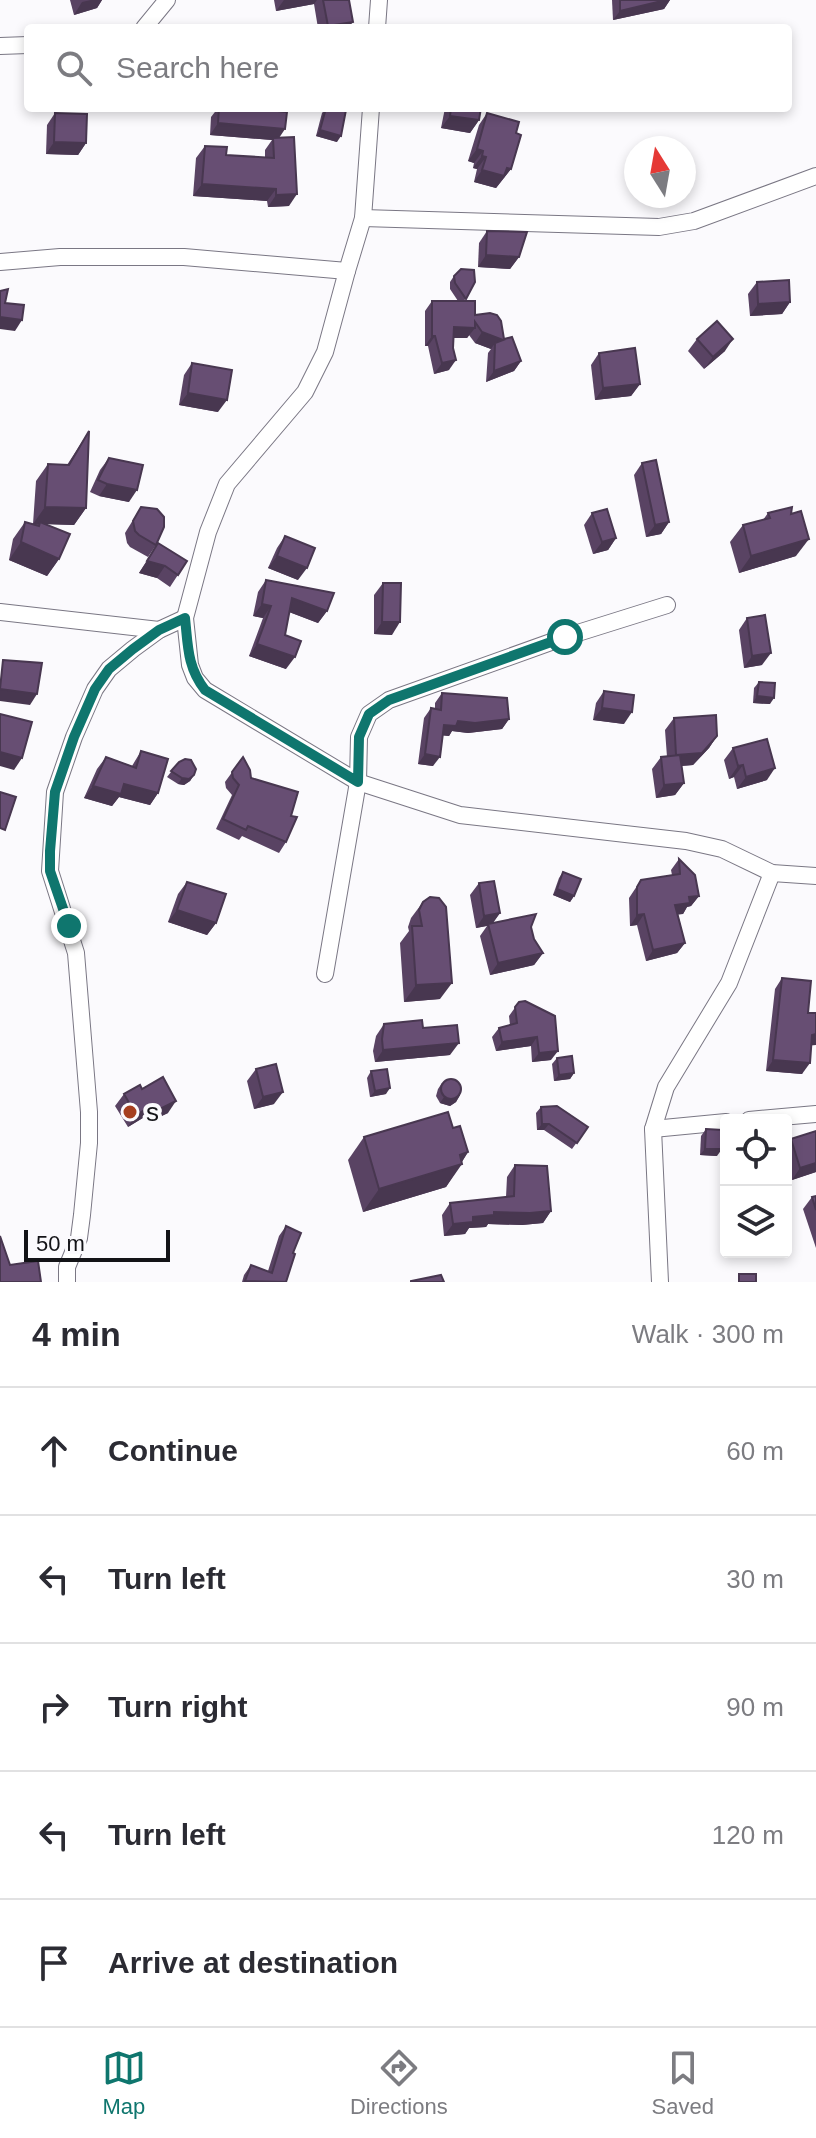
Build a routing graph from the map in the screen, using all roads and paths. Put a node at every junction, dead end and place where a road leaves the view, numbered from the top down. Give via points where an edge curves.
1 (167, 0) edge
2 (379, 0) edge
3 (147, 24) edge
4 (377, 24) edge
5 (24, 45) edge
6 (0, 46) edge
7 (371, 112) edge
8 (816, 176) edge
9 (363, 218) junction
10 (0, 262) edge
11 (347, 271) junction
12 (667, 605) dead end
13 (0, 612) edge
14 (185, 618) junction
15 (159, 630) junction
16 (358, 782) junction
17 (772, 873) junction
18 (816, 876) edge
19 (325, 974) dead end
20 (816, 1114) edge
21 (792, 1116) edge
22 (720, 1123) edge
23 (653, 1129) junction
24 (67, 1282) edge
25 (660, 1282) edge

1 - 3 street
2 - 4 street
5 - 6 street
7 - 9 street
8 - 9 street via 694,221 659,227
9 - 11 street
10 - 11 street via 184,257
11 - 14 street via 325,352 305,392 227,484
12 - 16 street via 389,700 369,714 359,737
13 - 15 street
14 - 15 street
14 - 16 street via 190,665 205,690
15 - 24 street via 109,669 95,689 55,792 50,871 76,953 89,1112 82,1215
16 - 17 street via 460,815 686,841 722,849
16 - 19 street
17 - 18 street
17 - 23 street via 729,983 666,1087
20 - 21 street
22 - 23 street
23 - 25 street

